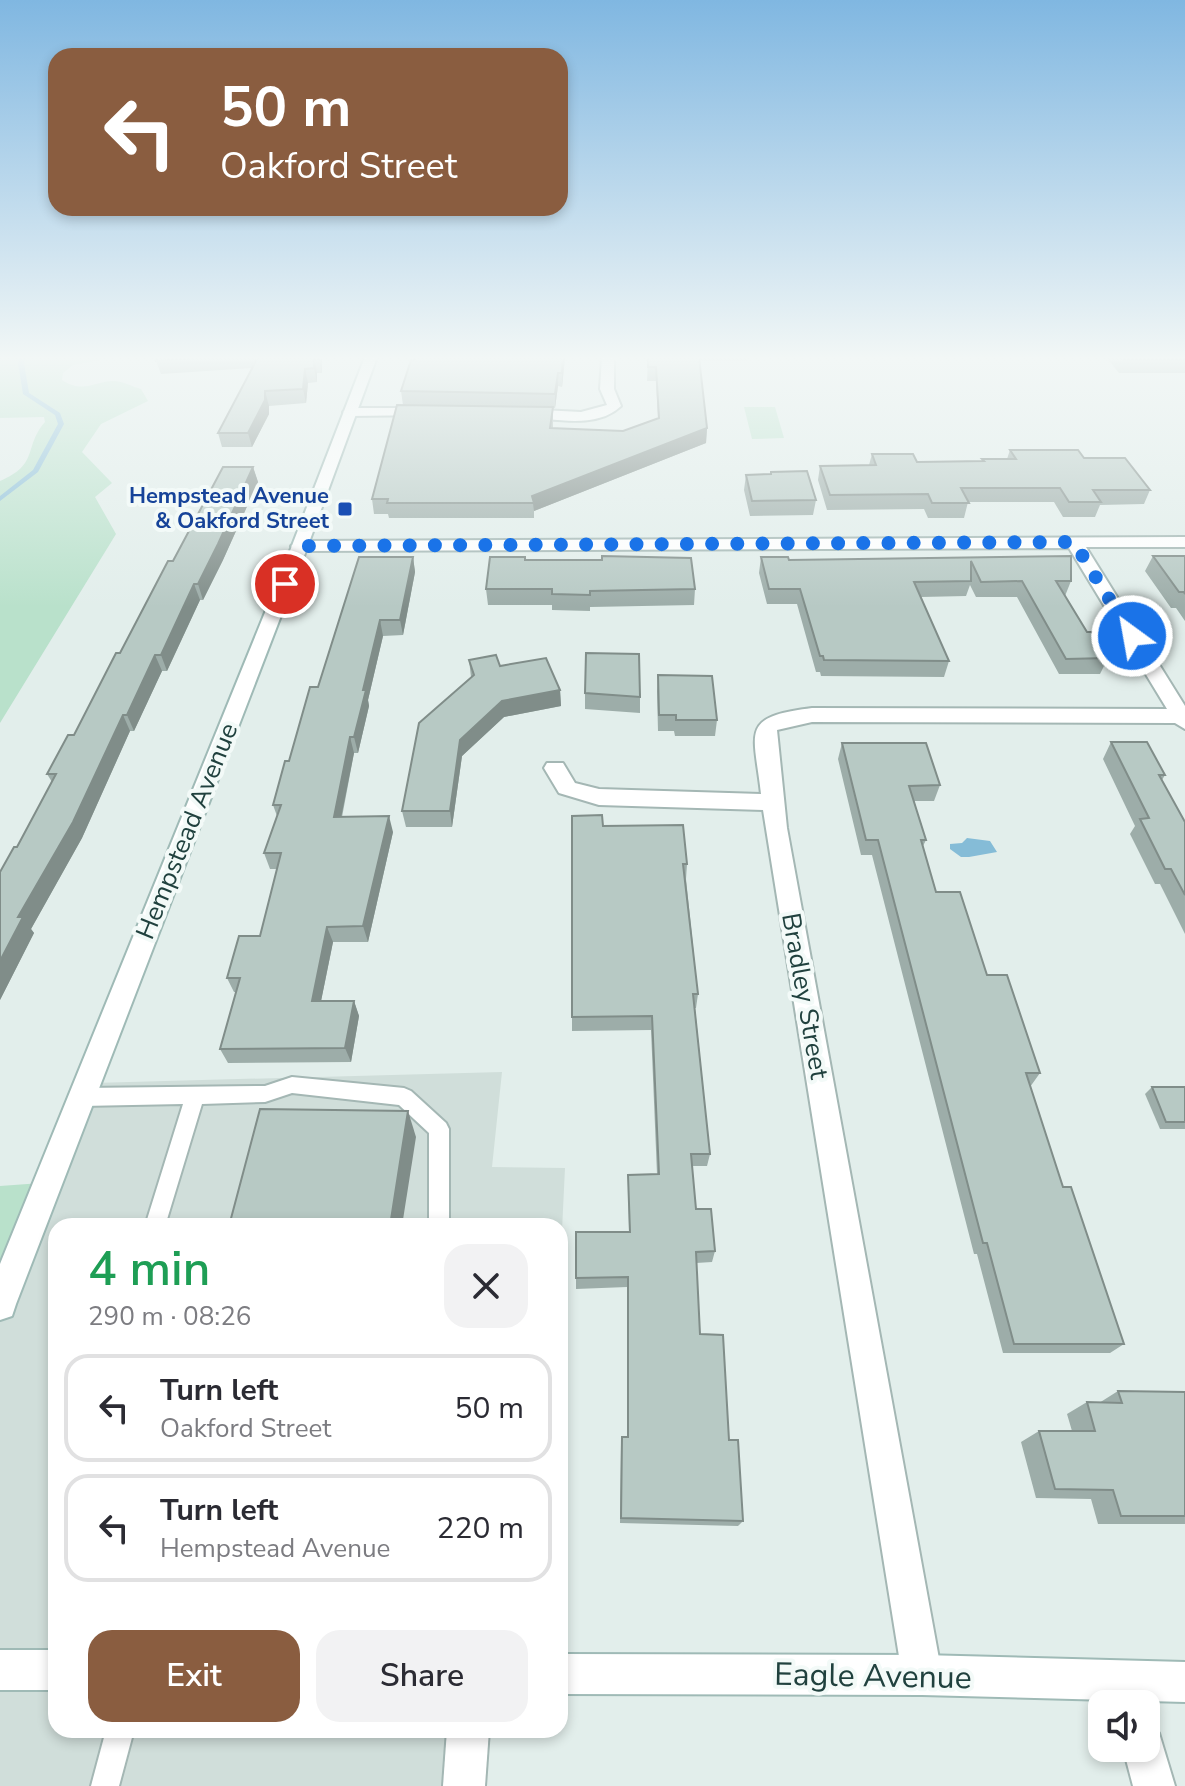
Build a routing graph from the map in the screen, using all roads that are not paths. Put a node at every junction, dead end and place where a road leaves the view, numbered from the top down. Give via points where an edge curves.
1 (339, 440) edge
2 (1074, 542) junction
3 (1185, 542) edge
4 (299, 546) junction
5 (1183, 719) edge
6 (555, 768) dead end
7 (772, 802) junction
8 (195, 1095) junction
9 (82, 1097) junction
10 (157, 1218) edge
11 (439, 1218) edge
12 (0, 1304) edge
13 (0, 1670) edge
14 (48, 1670) edge
15 (568, 1674) edge
16 (922, 1675) junction
17 (1185, 1682) edge
18 (1094, 1690) edge
19 (1144, 1690) edge
20 (118, 1738) edge
21 (467, 1738) edge
22 (1148, 1762) edge
23 (105, 1786) edge
24 (464, 1786) edge
25 (1154, 1786) edge

1 - 4 street, Hempstead Avenue
2 - 3 street
2 - 4 street
2 - 5 street
4 - 9 street, Hempstead Avenue
5 - 7 street, Bradley Street via 787,718 767,726 765,737
6 - 7 street via 567,788 599,797
7 - 16 street, Bradley Street
8 - 9 lane
8 - 10 lane
8 - 11 lane via 265,1094 292,1085 404,1097 439,1129
9 - 12 street, Hempstead Avenue
13 - 14 street
15 - 16 street, Eagle Avenue
16 - 18 street, Eagle Avenue
17 - 19 street, Eagle Avenue
20 - 23 lane
21 - 24 street
22 - 25 street

